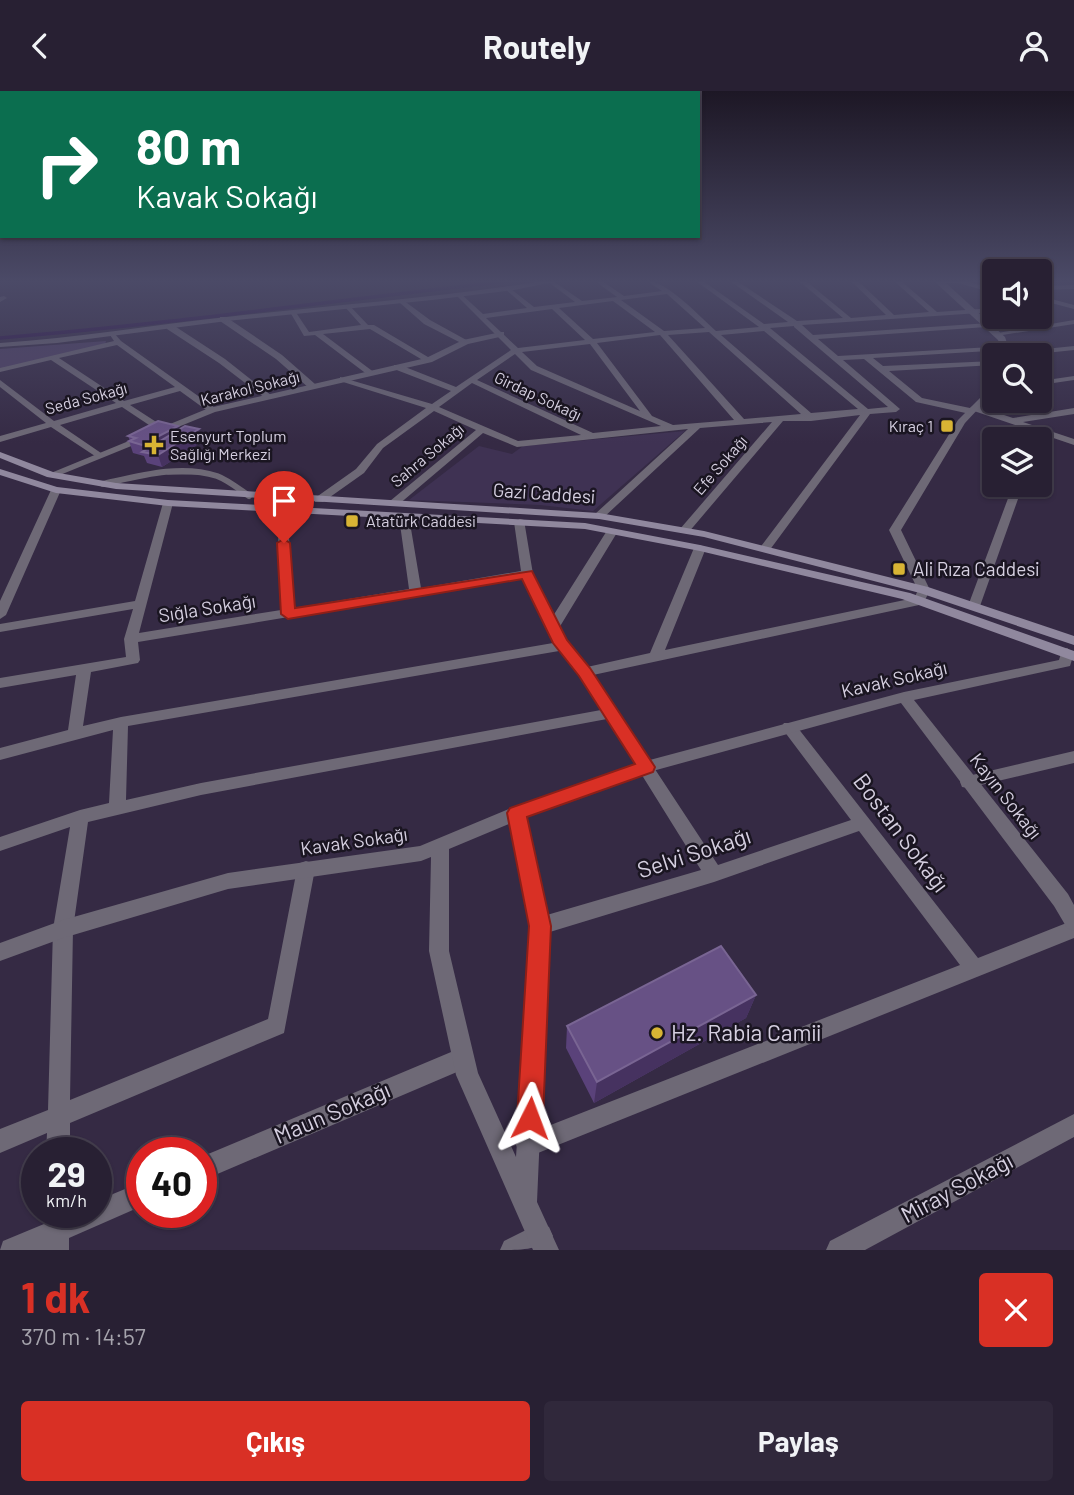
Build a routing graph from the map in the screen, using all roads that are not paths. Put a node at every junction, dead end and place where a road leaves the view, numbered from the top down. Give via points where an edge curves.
1 (130, 335) edge
2 (182, 335) edge
3 (247, 335) edge
4 (319, 335) edge
5 (385, 335) edge
6 (453, 335) edge
7 (496, 335) edge
8 (502, 335) edge
9 (584, 335) edge
10 (646, 335) edge
11 (664, 335) edge
12 (719, 335) edge
13 (774, 335) edge
14 (810, 335) edge
15 (838, 335) edge
16 (812, 337) junction
17 (116, 338) junction
18 (466, 342) junction
19 (592, 342) junction
20 (0, 345) edge
21 (1074, 348) edge
22 (1052, 350) edge
23 (514, 351) junction
24 (982, 354) edge
25 (866, 356) junction
26 (836, 358) junction
27 (54, 359) junction
28 (429, 360) junction
29 (982, 364) edge
30 (397, 367) junction
31 (880, 369) junction
32 (0, 370) edge
33 (371, 373) junction
34 (1074, 378) edge
35 (343, 379) junction
36 (473, 381) junction
37 (1052, 381) edge
38 (0, 383) edge
39 (312, 386) junction
40 (180, 388) junction
41 (457, 390) junction
42 (268, 396) junction
43 (982, 400) edge
44 (123, 404) junction
45 (434, 408) junction
46 (212, 410) junction
47 (972, 410) junction
48 (1074, 411) edge
49 (867, 412) junction
50 (649, 417) junction
51 (811, 418) junction
52 (779, 420) junction
53 (1012, 421) junction
54 (51, 423) junction
55 (742, 423) junction
56 (698, 425) junction
57 (1023, 427) edge
58 (671, 428) junction
59 (161, 429) junction
60 (481, 430) junction
61 (590, 436) junction
62 (1052, 438) edge
63 (0, 439) edge
64 (1074, 442) edge
65 (0, 455) edge
66 (98, 455) junction
67 (0, 472) edge
68 (51, 475) junction
69 (103, 484) junction
70 (56, 490) junction
71 (249, 496) junction
72 (1014, 497) edge
73 (318, 500) junction
74 (168, 503) junction
75 (394, 503) junction
76 (282, 510) junction
77 (599, 516) junction
78 (404, 517) junction
79 (520, 522) junction
80 (612, 531) junction
81 (684, 531) junction
82 (700, 548) junction
83 (765, 549) junction
84 (527, 574) junction
85 (416, 593) junction
86 (921, 595) junction
87 (141, 604) junction
88 (974, 606) junction
89 (288, 614) junction
90 (0, 615) edge
91 (553, 627) junction
92 (0, 628) edge
93 (131, 639) junction
94 (563, 646) junction
95 (1072, 650) edge
96 (655, 657) junction
97 (84, 669) junction
98 (584, 672) junction
99 (0, 683) edge
100 (904, 697) junction
101 (611, 713) junction
102 (121, 722) junction
103 (789, 727) junction
104 (75, 733) junction
105 (0, 754) edge
106 (1074, 757) edge
107 (646, 767) junction
108 (968, 782) junction
109 (117, 808) junction
110 (517, 813) junction
111 (80, 817) junction
112 (862, 823) junction
113 (0, 844) edge
114 (440, 845) junction
115 (306, 869) junction
116 (714, 874) junction
117 (1067, 898) edge
118 (1074, 922) edge
119 (540, 926) junction
120 (63, 929) junction
121 (1074, 929) edge
122 (0, 952) edge
123 (974, 968) junction
124 (463, 1058) junction
125 (58, 1117) junction
126 (1074, 1125) edge
127 (58, 1137) edge
128 (0, 1141) edge
129 (528, 1145) junction
130 (217, 1162) edge
131 (126, 1201) edge
132 (525, 1203) junction
133 (56, 1231) edge
134 (543, 1243) edge
135 (12, 1250) edge
136 (513, 1250) edge
137 (839, 1250) edge

1 - 17 street
2 - 42 street
3 - 39 street
4 - 33 street
5 - 28 street
6 - 18 street
7 - 18 street, Karakol Sokağı
8 - 23 street
9 - 19 street
10 - 19 street
11 - 55 street
12 - 51 street
13 - 49 street
14 - 16 street
15 - 16 street
16 - 26 street
17 - 20 street
17 - 27 street
17 - 40 street
18 - 28 street, Karakol Sokağı
19 - 23 street
19 - 50 street
21 - 22 street
23 - 36 street
23 - 50 street via 534,367
24 - 25 street
25 - 26 street
25 - 31 street
26 - 49 street via 896,409
27 - 32 street
27 - 44 street
28 - 30 street, Karakol Sokağı
29 - 31 street
30 - 33 street, Karakol Sokağı
30 - 41 street
31 - 47 street via 919,400
33 - 35 street, Karakol Sokağı
34 - 37 street
35 - 39 street, Karakol Sokağı
35 - 45 street
36 - 41 street
36 - 61 street, Girdap Sokağı
38 - 54 street
39 - 42 street, Karakol Sokağı
40 - 44 street, Seda Sokağı
40 - 46 street
41 - 45 street
42 - 46 street, Karakol Sokağı
43 - 47 street
44 - 54 street, Seda Sokağı
44 - 59 street
45 - 60 street
45 - 73 street via 380,446 360,471
46 - 59 street, Karakol Sokağı
47 - 53 street
47 - 86 street via 895,530
48 - 53 street
49 - 51 street
49 - 83 street
50 - 58 street
51 - 52 street
52 - 55 street
52 - 81 street, Efe Sokağı
53 - 57 street
54 - 63 street, Seda Sokağı
54 - 66 street
55 - 56 street
56 - 58 street
56 - 77 street
58 - 61 street
59 - 66 street, Karakol Sokağı
60 - 61 street via 517,444
60 - 75 street, Sahra Sokağı
62 - 64 street
65 - 68 main road, Gazi Caddesi
66 - 68 street, Karakol Sokağı
67 - 70 main road, Gazi Caddesi
68 - 69 main road, Gazi Caddesi
69 - 71 main road, Gazi Caddesi
69 - 71 lane via 159,473 191,473 218,476
70 - 74 main road, Gazi Caddesi
70 - 90 street
71 - 73 main road, Gazi Caddesi
72 - 88 street
73 - 75 main road, Gazi Caddesi
74 - 76 main road, Gazi Caddesi
74 - 87 street
75 - 77 main road, Gazi Caddesi
76 - 78 main road, Gazi Caddesi
76 - 89 street
77 - 81 main road, Gazi Caddesi
78 - 79 main road, Gazi Caddesi
78 - 85 street
79 - 80 main road, Gazi Caddesi
79 - 84 street
80 - 82 main road, Gazi Caddesi
80 - 91 street
81 - 83 main road, Gazi Caddesi
82 - 86 main road, Gazi Caddesi
82 - 96 street
83 - 86 main road, Gazi Caddesi
84 - 85 street, Sığla Sokağı
84 - 91 street
85 - 89 street, Sığla Sokağı
86 - 88 main road, Gazi Caddesi
86 - 95 main road, Gazi Caddesi
86 - 96 street
87 - 92 street
87 - 93 street
88 - 95 main road, Gazi Caddesi
89 - 93 street, Sığla Sokağı
91 - 94 street
93 - 97 street via 133,660
94 - 98 street
94 - 102 street
95 - 100 street, Kavak Sokağı via 1065,663
96 - 98 street
97 - 99 street
97 - 104 street
98 - 101 street
100 - 103 street, Kavak Sokağı
100 - 108 street, Kayın Sokağı
101 - 107 street
101 - 109 street
102 - 104 street
102 - 109 street
103 - 107 street, Kavak Sokağı
103 - 112 street, Bostan Sokağı
104 - 105 street
106 - 108 street
107 - 110 street, Kavak Sokağı
107 - 116 street
108 - 117 street, Kayın Sokağı
109 - 111 street
110 - 114 street, Kavak Sokağı
110 - 119 street
111 - 113 street
111 - 120 street
112 - 116 street, Selvi Sokağı
112 - 123 street, Bostan Sokağı
114 - 115 street, Kavak Sokağı via 421,853
114 - 124 street via 439,951
115 - 120 street, Kavak Sokağı via 228,881
115 - 125 street via 278,1026
116 - 119 street, Selvi Sokağı
117 - 118 street, Kayın Sokağı
119 - 129 street
120 - 122 street, Kavak Sokağı
120 - 125 street
121 - 123 street
123 - 129 street
124 - 130 street, Maun Sokağı
124 - 132 street
125 - 127 street
125 - 128 street
126 - 137 street, Miray Sokağı
129 - 132 street
131 - 133 street
132 - 134 street
133 - 135 street
134 - 136 street

